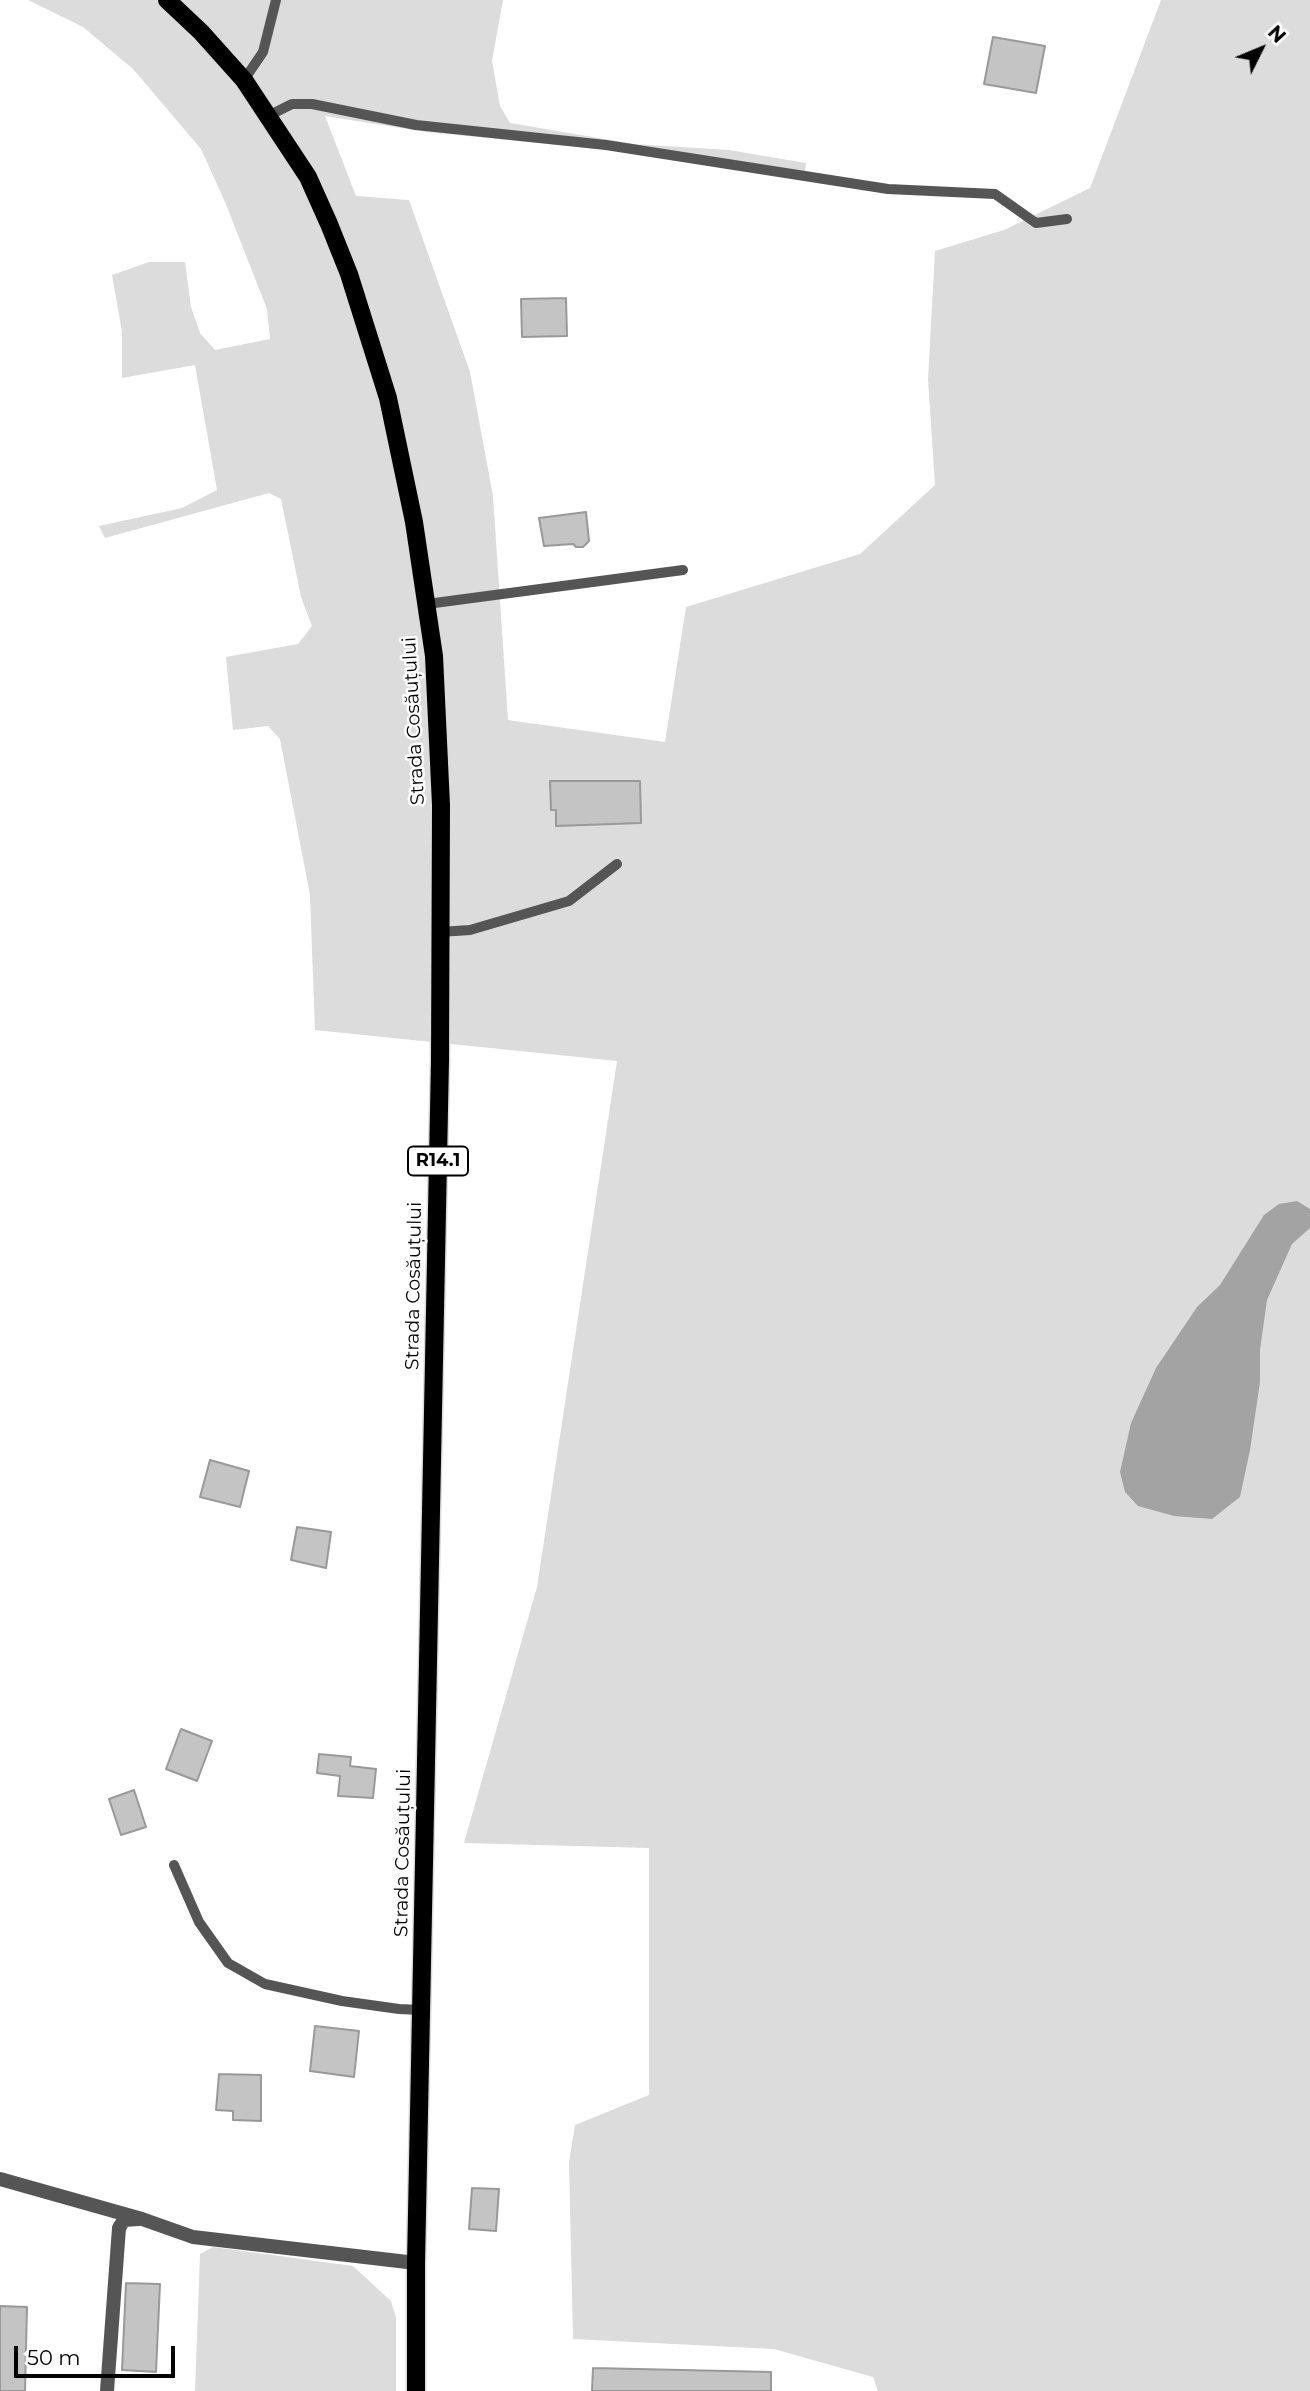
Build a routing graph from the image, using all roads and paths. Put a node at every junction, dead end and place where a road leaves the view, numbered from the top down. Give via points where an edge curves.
1 (167, 0) edge
2 (276, 0) edge
3 (244, 80) junction
4 (268, 116) junction
5 (1067, 219) dead end
6 (683, 570) dead end
7 (426, 604) junction
8 (617, 864) dead end
9 (440, 932) junction
10 (174, 1865) dead end
11 (421, 2010) junction
12 (0, 2179) edge
13 (142, 2219) junction
14 (416, 2263) junction
15 (107, 2391) edge
16 (416, 2391) edge

1 - 3 main road, Strada Cosăuțului / R14.1
2 - 3 lane via 263,52
3 - 4 main road, Strada Cosăuțului / R14.1
4 - 5 lane via 292,104 312,104 416,125 606,145 888,189 995,194 1036,223
4 - 7 main road, Strada Cosăuțului / R14.1 via 308,177 369,333 401,457
6 - 7 lane
7 - 9 main road, Strada Cosăuțului / R14.1 via 439,731
8 - 9 lane via 569,901 470,930
9 - 11 main road, Strada Cosăuțului / R14.1
10 - 11 lane via 199,1922 228,1963 265,1984 342,2001
11 - 14 main road, Strada Cosăuțului / R14.1
12 - 13 street
13 - 14 street via 192,2237
13 - 15 street via 124,2220 120,2228
14 - 16 main road, Strada Cosăuțului / R14.1

